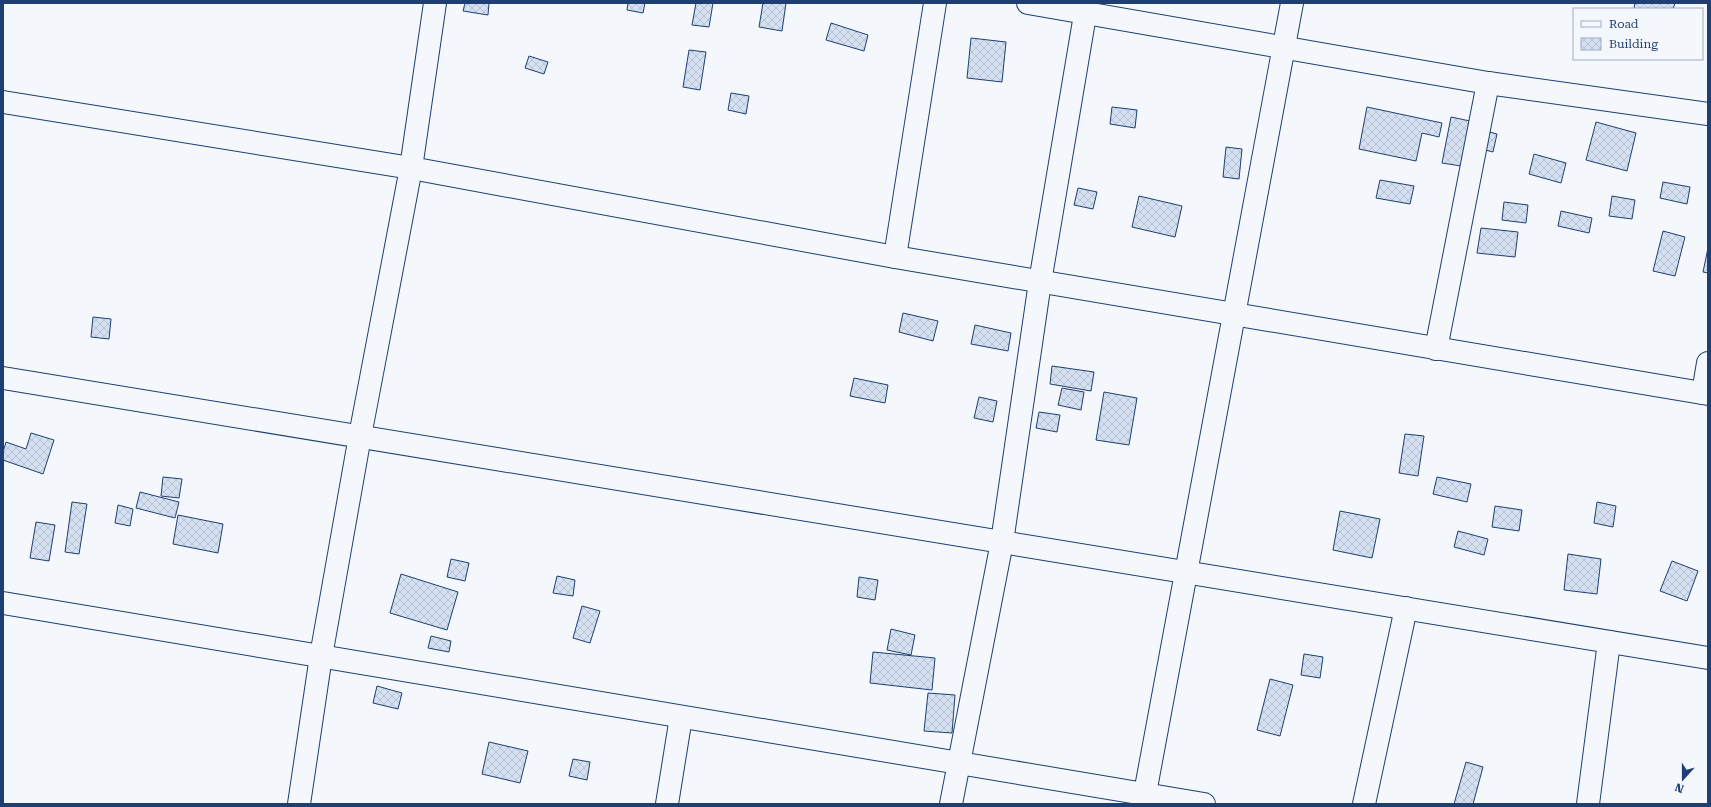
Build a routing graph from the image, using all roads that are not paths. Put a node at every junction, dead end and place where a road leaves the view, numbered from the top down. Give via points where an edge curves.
1 (435, 3) edge
2 (935, 3) edge
3 (1028, 3) edge
4 (1292, 3) edge
5 (1086, 7) edge
6 (1284, 46) junction
7 (1488, 83) junction
8 (3, 102) edge
9 (1708, 114) edge
10 (411, 168) junction
11 (895, 257) junction
12 (1040, 282) junction
13 (1235, 315) junction
14 (1436, 349) junction
15 (1708, 363) edge
16 (3, 378) edge
17 (1705, 393) edge
18 (360, 436) junction
19 (1002, 542) junction
20 (1187, 573) junction
21 (3, 603) edge
22 (1406, 608) junction
23 (1609, 642) junction
24 (322, 656) junction
25 (1708, 658) edge
26 (681, 716) junction
27 (958, 762) junction
28 (1144, 799) edge
29 (299, 804) edge
30 (667, 804) edge
31 (951, 804) edge
32 (1204, 804) edge
33 (1364, 804) edge
34 (1588, 804) edge

1 - 10 street
2 - 11 street
3 - 5 street
4 - 6 street
5 - 6 street
5 - 12 street
6 - 7 street
6 - 13 street
7 - 9 street
7 - 14 street
8 - 10 street
10 - 11 street
10 - 18 street
11 - 12 street
12 - 13 street
12 - 19 street
13 - 14 street
13 - 20 street
14 - 17 street
15 - 17 street
16 - 18 street
18 - 19 street
18 - 24 street
19 - 20 street
19 - 27 street
20 - 22 street
20 - 28 street
21 - 24 street
22 - 23 street
22 - 33 street
23 - 25 street
23 - 34 street
24 - 26 street
24 - 29 street
26 - 27 street
26 - 30 street
27 - 28 street
27 - 31 street
28 - 32 street

